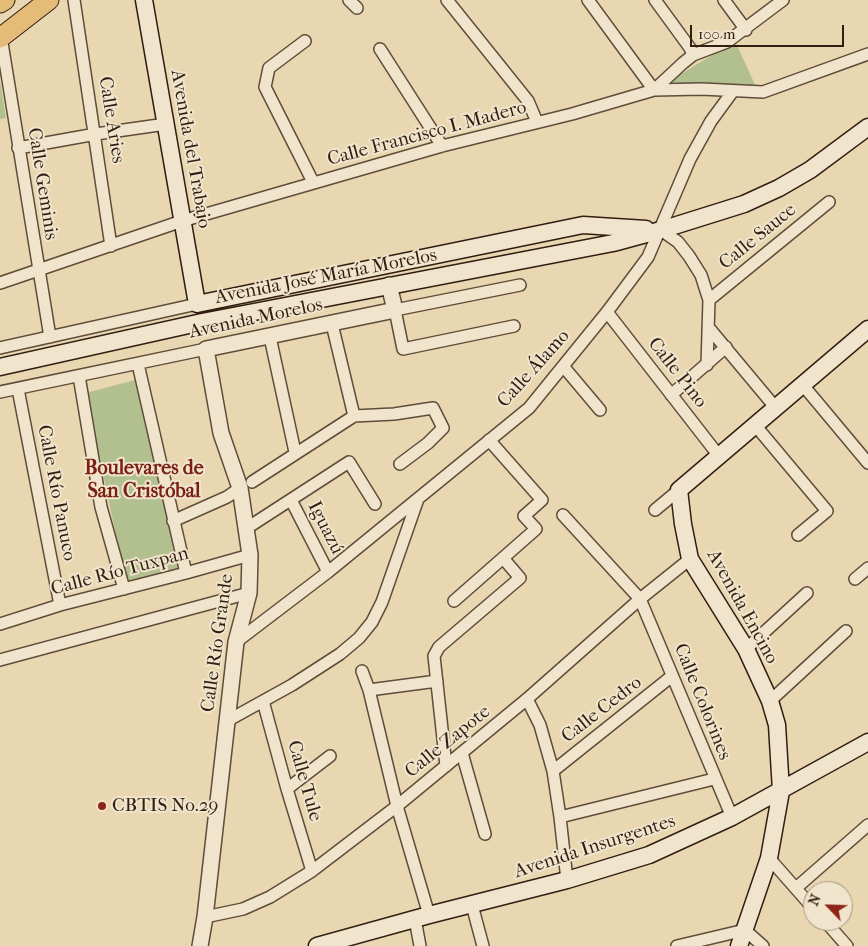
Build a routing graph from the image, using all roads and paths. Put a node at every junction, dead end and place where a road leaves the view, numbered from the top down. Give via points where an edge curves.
1 (4, 0) edge
2 (49, 0) edge
3 (74, 0) edge
4 (144, 0) edge
5 (447, 0) edge
6 (588, 0) edge
7 (655, 0) edge
8 (724, 0) edge
9 (783, 0) edge
10 (0, 3) edge
11 (746, 30) junction
12 (0, 38) edge
13 (305, 41) dead end
14 (380, 49) dead end
15 (868, 54) edge
16 (693, 55) junction
17 (654, 90) junction
18 (733, 91) junction
19 (537, 122) junction
20 (166, 124) junction
21 (868, 127) edge
22 (96, 134) junction
23 (442, 146) junction
24 (18, 148) junction
25 (313, 182) junction
26 (829, 202) dead end
27 (182, 221) junction
28 (661, 230) junction
29 (111, 246) junction
30 (38, 270) junction
31 (0, 283) edge
32 (389, 285) junction
33 (520, 285) dead end
34 (260, 292) junction
35 (709, 300) junction
36 (197, 304) junction
37 (395, 310) junction
38 (607, 312) junction
39 (202, 322) junction
40 (332, 324) junction
41 (514, 326) dead end
42 (709, 328) junction
43 (50, 337) junction
44 (270, 337) junction
45 (865, 337) edge
46 (0, 348) edge
47 (726, 348) junction
48 (206, 349) junction
49 (138, 364) junction
50 (707, 365) junction
51 (563, 366) junction
52 (0, 367) edge
53 (79, 376) junction
54 (802, 384) junction
55 (18, 388) junction
56 (0, 392) edge
57 (671, 395) junction
58 (775, 407) junction
59 (600, 410) dead end
60 (354, 416) junction
61 (755, 425) junction
62 (489, 440) junction
63 (296, 452) junction
64 (719, 456) junction
65 (868, 463) edge
66 (400, 464) dead end
67 (246, 485) junction
68 (679, 490) junction
69 (418, 499) junction
70 (291, 500) junction
71 (375, 504) dead end
72 (655, 510) dead end
73 (563, 515) dead end
74 (173, 522) junction
75 (247, 528) junction
76 (798, 535) dead end
77 (250, 554) junction
78 (503, 558) junction
79 (690, 559) junction
80 (868, 568) edge
81 (328, 572) junction
82 (186, 573) junction
83 (855, 579) dead end
84 (124, 589) junction
85 (248, 593) junction
86 (807, 593) dead end
87 (640, 599) junction
88 (454, 601) dead end
89 (60, 604) junction
90 (0, 624) edge
91 (846, 631) dead end
92 (236, 642) junction
93 (746, 649) junction
94 (0, 660) edge
95 (362, 671) dead end
96 (672, 676) junction
97 (437, 681) junction
98 (369, 690) junction
99 (527, 699) junction
100 (770, 701) junction
101 (263, 702) junction
102 (226, 721) junction
103 (867, 744) edge
104 (462, 753) junction
105 (330, 756) dead end
106 (446, 766) junction
107 (553, 771) junction
108 (714, 779) junction
109 (287, 790) junction
110 (781, 791) junction
111 (397, 806) junction
112 (560, 817) junction
113 (732, 817) junction
114 (868, 825) edge
115 (486, 834) dead end
116 (769, 858) junction
117 (312, 871) junction
118 (567, 880) junction
119 (796, 888) junction
120 (803, 896) edge
121 (472, 905) junction
122 (205, 917) junction
123 (422, 917) junction
124 (745, 930) junction
125 (834, 931) edge
126 (200, 946) edge
127 (317, 946) edge
128 (420, 946) edge
129 (483, 946) edge
130 (677, 946) edge
131 (740, 946) edge
132 (763, 946) edge
133 (847, 946) edge

1 - 10 main road
2 - 12 main road
3 - 22 street, Calle Aries
4 - 20 main road, Avenida del Trabajo
5 - 19 street via 528,101
6 - 17 street
7 - 16 street
8 - 11 street
9 - 11 street
11 - 16 street via 727,42
12 - 24 street, Calle Geminis
13 - 25 street via 269,68 265,87
14 - 23 street
15 - 18 street, Calle Francisco I. Madero via 763,92
16 - 17 street
17 - 18 street, Calle Francisco I. Madero
17 - 19 street, Calle Francisco I. Madero
18 - 28 street, Calle Álamo via 711,121 690,159
19 - 23 street, Calle Francisco I. Madero
20 - 22 street
20 - 27 main road, Avenida del Trabajo
21 - 28 main road, Avenida José María Morelos via 810,170 779,188 744,204
22 - 24 street
22 - 29 street, Calle Aries
23 - 25 street, Calle Francisco I. Madero
24 - 30 street, Calle Geminis
25 - 27 street, Calle Francisco I. Madero
26 - 35 street, Calle Sauce
27 - 29 street, Calle Francisco I. Madero
27 - 36 main road, Avenida del Trabajo
28 - 32 main road, Avenida José María Morelos via 613,243
28 - 34 main road, Avenida José María Morelos via 583,225
28 - 35 street via 678,242 689,256 701,275
28 - 38 street, Calle Álamo via 648,257
29 - 30 street, Calle Francisco I. Madero
30 - 31 street, Calle Francisco I. Madero
30 - 43 street, Calle Geminis
32 - 37 street
32 - 39 main road, Avenida José María Morelos
33 - 37 street, Avenida Morelos
34 - 36 main road, Avenida José María Morelos
34 - 39 main road
35 - 42 street
36 - 43 street, Avenida José María Morelos
37 - 40 street, Avenida Morelos
37 - 41 street via 403,348
38 - 51 street, Calle Álamo
38 - 57 street, Calle Pino
39 - 52 main road, Avenida José María Morelos
40 - 44 street, Avenida Morelos
40 - 60 street
42 - 47 street
42 - 50 street
43 - 46 street, Avenida José María Morelos
44 - 48 street, Avenida Morelos
44 - 63 street
45 - 54 main road
47 - 50 street
47 - 58 street
48 - 49 street, Avenida Morelos
48 - 67 street, Calle Río Grande via 221,433
49 - 53 street, Avenida Morelos
49 - 74 street
50 - 57 street
51 - 59 street
51 - 62 street, Calle Álamo via 529,408
53 - 55 street, Avenida Morelos
53 - 84 street via 101,507
54 - 58 main road
54 - 65 street
55 - 56 street, Avenida Morelos
55 - 89 street, Calle Río Panuco
57 - 64 street, Calle Pino
58 - 61 main road
60 - 63 street
60 - 66 street via 433,408 443,428
61 - 64 main road
61 - 76 street via 827,511
62 - 69 street, Calle Álamo
62 - 78 street via 542,500 524,516 536,529
63 - 67 street
64 - 68 main road
67 - 74 street
67 - 75 street, Calle Río Grande
68 - 72 street
68 - 79 main road, Avenida Encino
69 - 81 street, Calle Álamo
69 - 101 street via 372,622 340,654
70 - 71 street via 349,462
70 - 75 street
70 - 81 street, Iguazú
73 - 87 street, Calle Colorines
74 - 82 street
75 - 77 street, Calle Río Grande
77 - 82 street, Calle Río Tuxpan
77 - 85 street, Calle Río Grande
78 - 88 street
78 - 97 street via 520,578 439,647 434,656
79 - 87 street, Calle Zapote
79 - 93 main road, Avenida Encino
80 - 83 street
81 - 92 street, Calle Álamo
82 - 84 street, Calle Río Tuxpan
84 - 89 street, Calle Río Tuxpan
85 - 92 street, Calle Río Grande
85 - 94 street
86 - 93 street
87 - 96 street, Calle Colorines
87 - 99 street, Calle Zapote
89 - 90 street, Calle Río Tuxpan
91 - 100 street
92 - 102 street, Calle Río Grande
93 - 100 main road, Avenida Encino
95 - 98 street
96 - 107 street, Calle Cedro
96 - 108 street, Calle Colorines
97 - 98 street
97 - 106 street
98 - 111 street
99 - 104 street, Calle Zapote
99 - 107 street via 540,725
100 - 110 main road, Avenida Encino via 778,725
101 - 102 street
101 - 109 street, Calle Tule
102 - 122 street, Calle Río Grande
103 - 110 main road, Avenida Insurgentes
104 - 106 street, Calle Zapote
104 - 115 street
105 - 109 street
106 - 111 street, Calle Zapote
107 - 112 street
108 - 112 street
108 - 113 street, Calle Colorines
109 - 117 street, Calle Tule
110 - 113 main road, Avenida Insurgentes
110 - 116 main road, Avenida Encino
111 - 117 street, Calle Zapote
111 - 123 street
112 - 118 street
113 - 118 main road, Avenida Insurgentes via 649,855
114 - 119 street
116 - 119 street
116 - 124 main road, Avenida Encino
117 - 122 street, Calle Zapote via 270,897 243,909
118 - 121 main road, Avenida Insurgentes
119 - 120 street
121 - 123 main road, Avenida Insurgentes
121 - 129 street
122 - 126 street, Calle Río Grande
123 - 127 main road, Avenida Insurgentes
123 - 128 street
124 - 130 street
124 - 131 main road, Avenida Encino
124 - 132 street
125 - 133 street

